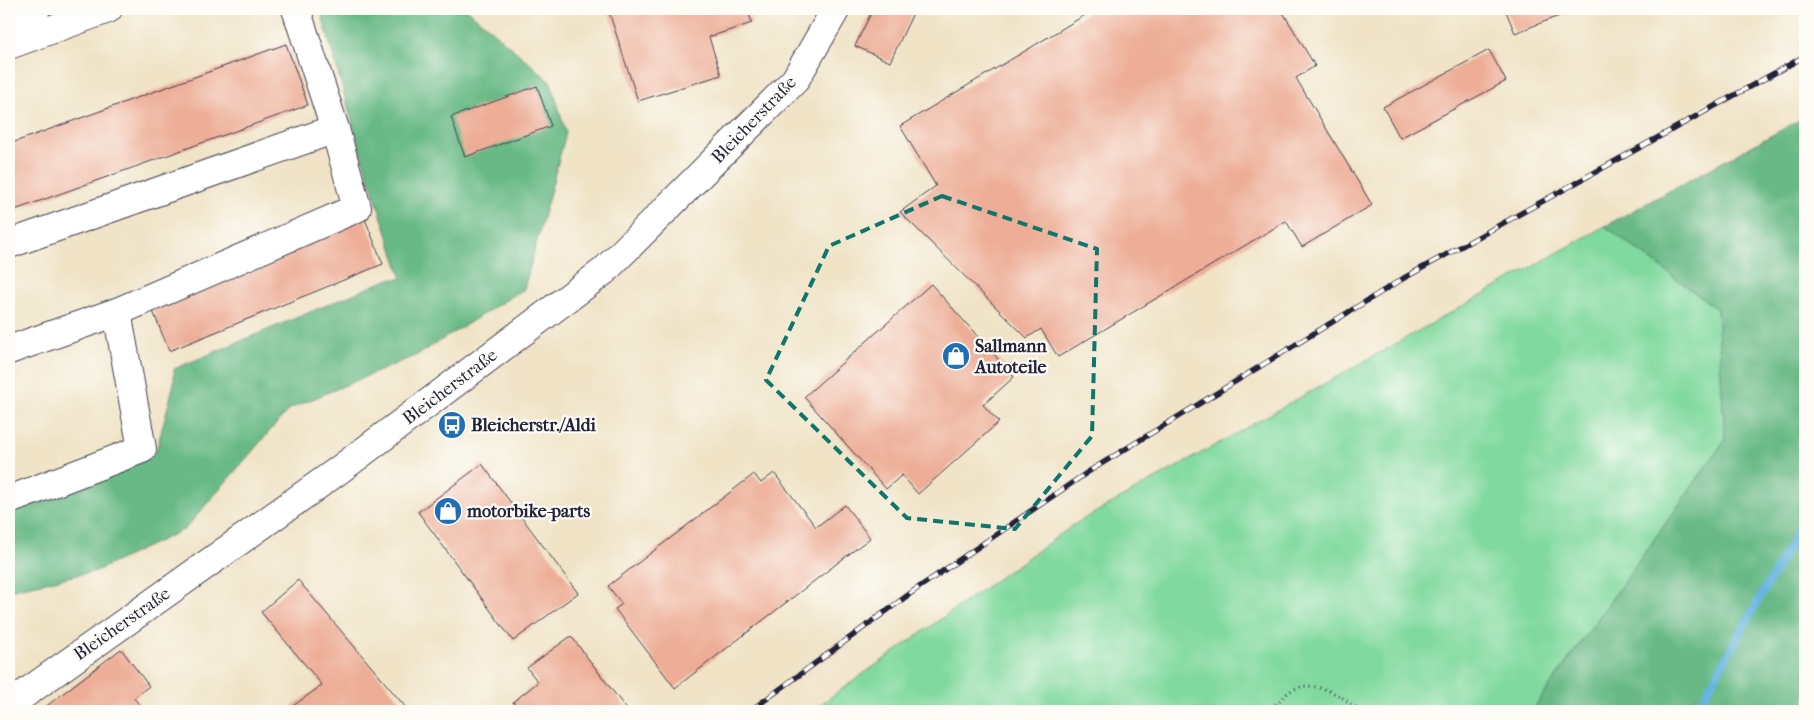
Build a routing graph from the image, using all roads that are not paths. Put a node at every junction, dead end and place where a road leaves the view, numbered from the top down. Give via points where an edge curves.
1 (36, 9) edge
2 (108, 9) edge
3 (296, 9) edge
4 (836, 9) edge
5 (9, 18) edge
6 (9, 45) edge
7 (335, 129) junction
8 (9, 244) edge
9 (117, 312) junction
10 (9, 350) edge
11 (9, 500) edge
12 (9, 705) edge

1 - 5 street
2 - 6 street
3 - 7 street
4 - 12 street, Bleicherstraße via 795,80 604,271 339,470
7 - 8 street
7 - 9 street via 357,208
9 - 10 street
9 - 11 street via 142,448

